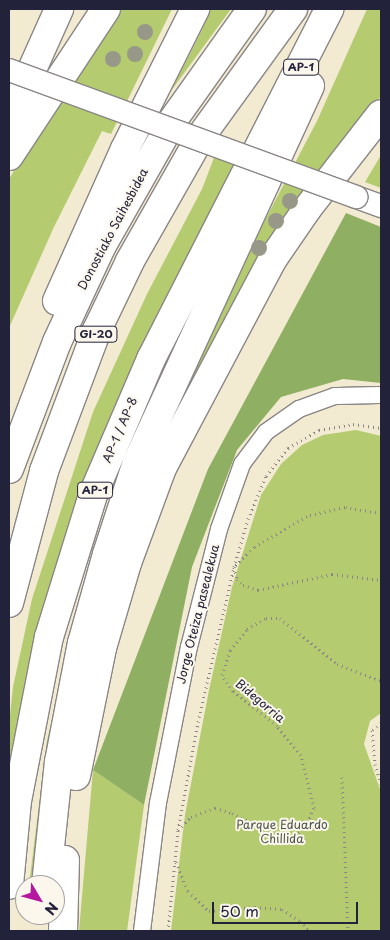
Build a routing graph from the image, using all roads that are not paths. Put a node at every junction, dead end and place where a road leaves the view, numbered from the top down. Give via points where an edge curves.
1 (59, 9) edge
2 (106, 9) edge
3 (195, 9) edge
4 (252, 9) edge
5 (293, 9) edge
6 (330, 9) edge
7 (342, 9) edge
8 (9, 70) edge
9 (381, 114) edge
10 (9, 121) edge
11 (280, 129) junction
12 (9, 156) edge
13 (381, 206) edge
14 (381, 395) edge
15 (9, 462) edge
16 (9, 469) edge
17 (9, 603) edge
18 (47, 875) edge
19 (9, 885) edge
20 (63, 931) edge
21 (142, 931) edge

1 - 10 highway
2 - 12 highway
3 - 15 highway via 69,270 29,373
4 - 16 highway, Donostiako Saihesbidea / GI-20 via 173,120 102,247 57,342
5 - 17 highway, GI-20 via 234,86 167,194 97,330 44,471
6 - 11 highway, AP-1 / AP-8 / AP-1
7 - 11 highway
8 - 13 street, bridge
9 - 20 highway via 306,209 272,260 162,468 127,563 100,657 77,766 62,884
11 - 18 highway via 216,287 137,462 107,554 82,643 59,762
11 - 19 highway, AP-1 / AP-8 / AP-1 via 151,359 94,492 48,637 17,801
14 - 21 street, Jorge Oteiza pasealekua via 335,396 299,409 266,432 242,464 219,529 188,647 158,803

